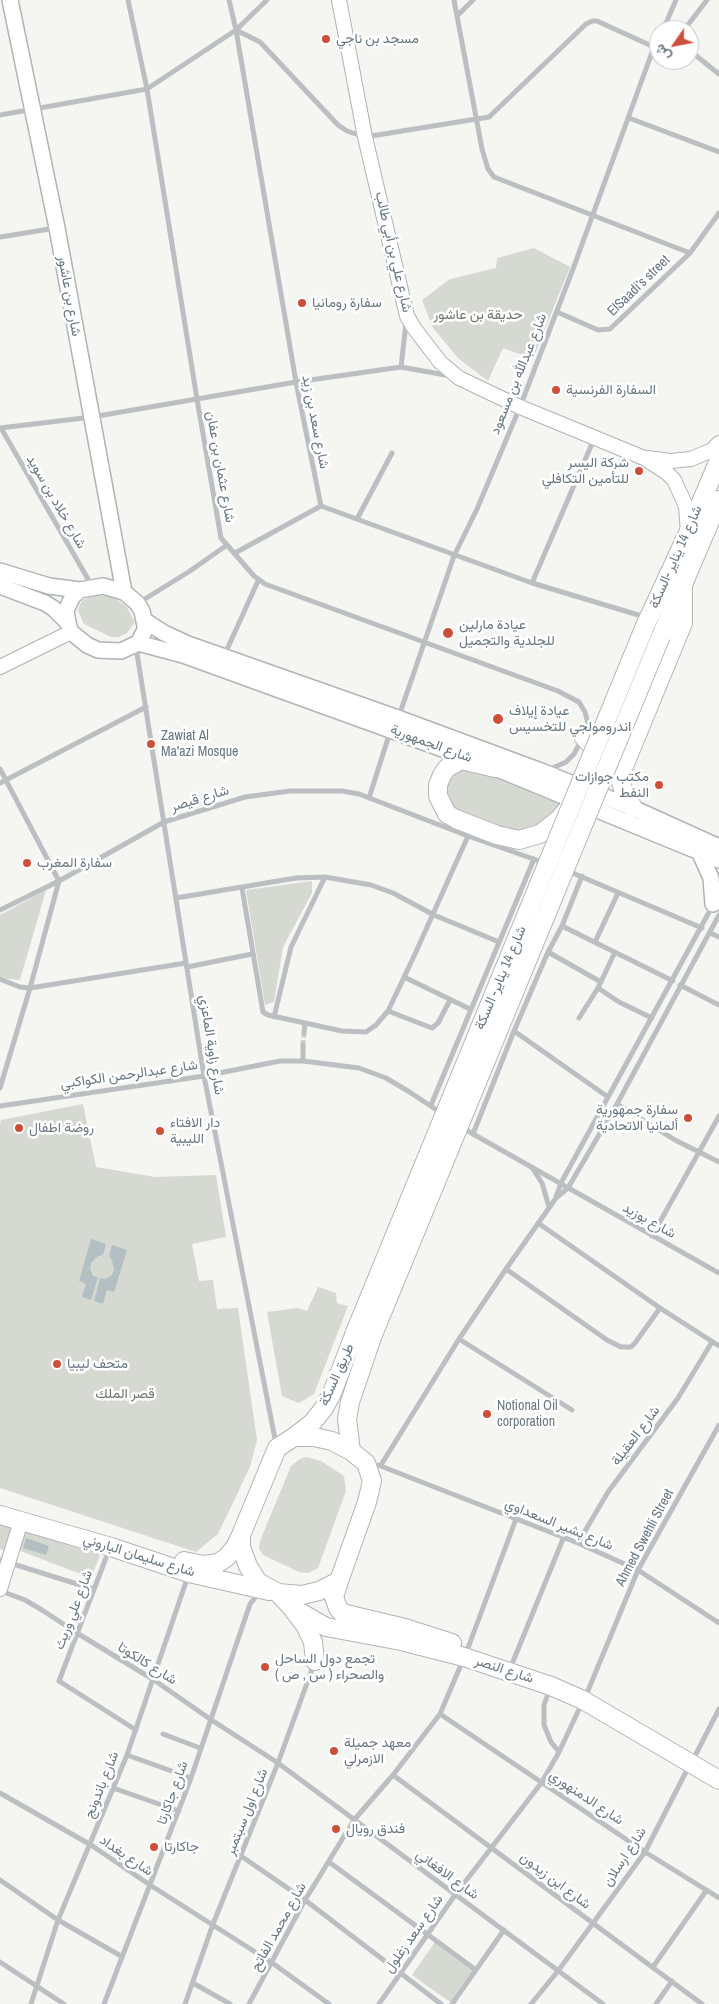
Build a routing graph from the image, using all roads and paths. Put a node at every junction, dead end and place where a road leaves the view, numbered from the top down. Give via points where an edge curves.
1 (10, 0) edge
2 (128, 0) edge
3 (229, 0) edge
4 (267, 0) edge
5 (339, 0) edge
6 (454, 0) edge
7 (473, 0) edge
8 (676, 0) edge
9 (707, 0) edge
10 (457, 16) junction
11 (667, 20) edge
12 (692, 20) edge
13 (236, 30) junction
14 (649, 45) edge
15 (699, 58) edge
16 (649, 61) edge
17 (719, 74) edge
18 (147, 89) junction
19 (33, 108) junction
20 (0, 115) edge
21 (629, 118) junction
22 (477, 119) junction
23 (365, 136) junction
24 (719, 152) edge
25 (719, 214) edge
26 (592, 216) junction
27 (57, 228) junction
28 (0, 237) edge
29 (690, 253) junction
30 (557, 312) junction
31 (407, 316) junction
32 (401, 367) junction
33 (459, 378) junction
34 (296, 382) junction
35 (197, 399) junction
36 (520, 407) junction
37 (92, 417) junction
38 (1, 428) edge
39 (594, 438) junction
40 (719, 444) edge
41 (392, 453) dead end
42 (644, 458) junction
43 (719, 460) edge
44 (719, 500) edge
45 (321, 506) junction
46 (357, 520) junction
47 (688, 533) junction
48 (227, 545) junction
49 (235, 553) junction
50 (454, 556) junction
51 (0, 571) edge
52 (258, 581) junction
53 (532, 583) junction
54 (683, 585) junction
55 (0, 586) edge
56 (86, 589) junction
57 (124, 592) junction
58 (137, 603) junction
59 (144, 620) junction
60 (647, 622) junction
61 (70, 627) junction
62 (423, 643) junction
63 (137, 644) junction
64 (224, 656) junction
65 (0, 666) edge
66 (146, 707) junction
67 (395, 724) junction
68 (583, 736) junction
69 (628, 755) junction
70 (495, 768) junction
71 (0, 769) edge
72 (541, 771) junction
73 (3, 781) edge
74 (369, 798) junction
75 (574, 802) junction
76 (633, 808) junction
77 (164, 822) junction
78 (468, 836) junction
79 (719, 847) edge
80 (699, 851) junction
81 (534, 858) junction
82 (719, 860) edge
83 (550, 864) dead end
84 (558, 867) dead end
85 (325, 876) junction
86 (582, 876) junction
87 (59, 881) junction
88 (242, 888) junction
89 (618, 893) junction
90 (176, 898) junction
91 (717, 904) edge
92 (0, 910) edge
93 (434, 915) junction
94 (562, 926) junction
95 (702, 928) junction
96 (710, 933) junction
97 (719, 937) edge
98 (499, 942) junction
99 (595, 942) junction
100 (548, 952) junction
101 (615, 952) junction
102 (252, 954) junction
103 (186, 965) junction
104 (404, 978) junction
105 (0, 979) edge
106 (673, 981) junction
107 (601, 982) junction
108 (680, 985) junction
109 (30, 988) junction
110 (598, 988) junction
111 (450, 1000) junction
112 (719, 1005) edge
113 (470, 1009) junction
114 (388, 1011) junction
115 (274, 1017) junction
116 (579, 1018) dead end
117 (652, 1018) junction
118 (305, 1023) junction
119 (514, 1031) junction
120 (304, 1033) tunnel mouth
121 (304, 1044) tunnel mouth
122 (303, 1061) junction
123 (2, 1072) edge
124 (204, 1076) junction
125 (0, 1088) edge
126 (608, 1097) junction
127 (617, 1104) junction
128 (431, 1105) junction
129 (0, 1106) edge
130 (719, 1116) edge
131 (472, 1134) junction
132 (699, 1152) junction
133 (719, 1162) edge
134 (531, 1167) junction
135 (561, 1183) junction
136 (568, 1188) junction
137 (556, 1198) junction
138 (549, 1207) junction
139 (538, 1223) junction
140 (652, 1236) junction
141 (506, 1269) junction
142 (719, 1274) edge
143 (660, 1308) junction
144 (364, 1334) junction
145 (459, 1339) junction
146 (712, 1342) junction
147 (719, 1346) edge
148 (572, 1410) dead end
149 (719, 1425) edge
150 (294, 1438) junction
151 (277, 1448) junction
152 (351, 1451) junction
153 (374, 1464) junction
154 (0, 1503) edge
155 (0, 1515) edge
156 (516, 1519) junction
157 (21, 1521) junction
158 (241, 1535) junction
159 (563, 1538) junction
160 (578, 1544) junction
161 (111, 1547) junction
162 (4, 1562) edge
163 (638, 1570) junction
164 (189, 1573) junction
165 (93, 1589) junction
166 (0, 1590) edge
167 (270, 1592) junction
168 (291, 1607) junction
169 (331, 1615) junction
170 (719, 1623) edge
171 (77, 1633) junction
172 (320, 1644) dead end
173 (466, 1652) junction
174 (315, 1662) junction
175 (512, 1664) junction
176 (154, 1680) junction
177 (551, 1686) junction
178 (585, 1697) junction
179 (719, 1709) edge
180 (440, 1714) junction
181 (210, 1719) junction
182 (136, 1730) junction
183 (163, 1734) dead end
184 (200, 1748) junction
185 (559, 1752) junction
186 (127, 1755) junction
187 (693, 1759) junction
188 (278, 1764) junction
189 (719, 1771) edge
190 (393, 1776) junction
191 (191, 1778) junction
192 (719, 1780) edge
193 (542, 1782) junction
194 (113, 1788) junction
195 (0, 1793) edge
196 (179, 1811) junction
197 (354, 1820) junction
198 (90, 1845) junction
199 (490, 1847) junction
200 (645, 1852) junction
201 (241, 1856) junction
202 (329, 1862) junction
203 (0, 1880) edge
204 (150, 1885) junction
205 (706, 1892) junction
206 (455, 1895) junction
207 (719, 1898) edge
208 (305, 1900) junction
209 (58, 1920) junction
210 (593, 1923) junction
211 (213, 1924) junction
212 (504, 1930) junction
213 (428, 1934) junction
214 (121, 1956) junction
215 (0, 1962) edge
216 (271, 1962) junction
217 (654, 1967) junction
218 (476, 1970) junction
219 (558, 1971) junction
220 (401, 1973) junction
221 (672, 1981) junction
222 (193, 1982) junction
223 (37, 1985) junction
224 (31, 2004) edge
225 (64, 2004) edge
226 (104, 2004) edge
227 (185, 2004) edge
228 (230, 2004) edge
229 (250, 2004) edge
230 (330, 2004) edge
231 (379, 2004) edge
232 (441, 2004) edge
233 (452, 2004) edge
234 (531, 2004) edge
235 (603, 2004) edge
236 (656, 2004) edge
237 (702, 2004) edge

1 - 19 main road, شارع بن عاشور
2 - 18 street, شارع عثمان بن عفان
3 - 13 street, شارع سعد بن زيد
4 - 13 street
5 - 23 street, شارع علي بن أبي طالب
6 - 10 street
7 - 10 street
8 - 11 street
9 - 12 street
10 - 22 street
13 - 18 street
13 - 23 street via 260,42 338,125 346,131
13 - 34 street, شارع سعد بن زيد
14 - 22 street via 597,21 586,24 489,117
15 - 17 street
16 - 21 street, شارع عبدالله بن مسعود
18 - 19 street
18 - 35 street, شارع عثمان بن عفان
19 - 20 street
19 - 27 main road, شارع بن عاشور
21 - 24 street
21 - 26 street, شارع عبدالله بن مسعود
22 - 23 street
22 - 26 street via 484,159 494,177
23 - 31 street, شارع علي بن أبي طالب
25 - 29 street, ElSaadi’s street
26 - 29 street
26 - 30 street, شارع عبدالله بن مسعود
27 - 28 street
27 - 37 main road, شارع بن عاشور
29 - 30 street, ElSaadi’s street via 610,329 598,330
30 - 36 street, شارع عبدالله بن مسعود
31 - 32 street
31 - 33 street, شارع علي بن أبي طالب via 440,362
32 - 33 street
32 - 34 street
33 - 36 street, شارع علي بن أبي طالب
34 - 35 street
34 - 45 street, شارع سعد بن زيد
35 - 37 street
35 - 48 street, شارع عثمان بن عفان via 219,530
36 - 39 street, شارع علي بن أبي طالب
36 - 50 street, شارع عبدالله بن مسعود
37 - 38 street
37 - 57 main road, شارع بن عاشور
38 - 56 street, شارع خلاد بن سويد
39 - 42 street, شارع علي بن أبي طالب
39 - 53 street
40 - 42 street, شارع علي بن أبي طالب via 700,456 682,461
41 - 46 street
42 - 47 street, شارع علي بن أبي طالب via 674,480 686,506
43 - 47 highway, شارع 14 يناير -السكة
44 - 54 highway, شارع 14 يناير- السكة
45 - 46 street
45 - 49 street
46 - 50 street
47 - 60 highway, شارع 14 يناير -السكة
48 - 49 street, شارع عثمان بن عفان
48 - 58 street
49 - 52 street, شارع عثمان بن عفان
50 - 53 street
50 - 62 street, شارع عبدالله بن مسعود
51 - 56 main road via 49,586
52 - 62 street, شارع عثمان بن عفان
52 - 64 street
53 - 60 street
54 - 69 highway via 683,623
54 - 144 highway, شارع 14 يناير- السكة, bridge
55 - 61 main road via 45,603
56 - 57 main road via 103,586
56 - 61 main road via 73,596 66,610
57 - 58 main road
58 - 59 main road
59 - 63 main road via 145,630
59 - 64 main road, شارع الجمهورية via 188,644
60 - 75 highway, شارع 14 يناير- السكة, bridge
61 - 63 main road via 87,645 98,650 121,651
61 - 65 street
62 - 67 street, شارع عبدالله بن مسعود
62 - 68 street, شارع عثمان بن عفان via 558,691 579,702 588,724
63 - 66 street, شارع زاوية الماعزي
63 - 67 main road, شارع الجمهورية via 183,655
64 - 67 main road, شارع الجمهورية
66 - 73 street
66 - 77 street, شارع زاوية الماعزي
67 - 70 main road, شارع الجمهورية
67 - 72 main road, شارع الجمهورية
67 - 74 street, شارع عبدالله بن مسعود
68 - 69 highway via 603,752
68 - 72 street, شارع عثمان بن عفان via 566,762
69 - 76 highway via 620,779
70 - 75 highway, bridge via 461,760 447,768 438,785 438,796 447,814 497,835 519,840 550,828
70 - 80 main road, شارع الجمهورية
71 - 73 street
72 - 76 main road, شارع الجمهورية
73 - 87 street
74 - 77 street, شارع قيصر via 342,791 267,793
74 - 78 street, شارع قيصر
75 - 144 highway, شارع 14 يناير- السكة, bridge
76 - 79 main road, شارع الجمهورية
77 - 87 street, شارع قيصر
77 - 90 street, شارع زاوية الماعزي
78 - 81 street, شارع قيصر
78 - 93 street
80 - 82 main road, شارع الجمهورية
80 - 91 main road via 711,878
81 - 83 street, شارع قيصر
81 - 98 street
84 - 86 street
85 - 88 street
85 - 93 street via 371,885
85 - 115 street via 291,947
86 - 89 street
86 - 94 street
87 - 92 street, شارع قيصر
87 - 109 street
88 - 90 street
88 - 102 street
89 - 95 street
89 - 99 street
90 - 103 street, شارع زاوية الماعزي
91 - 95 street
91 - 96 street
93 - 98 street
93 - 104 street
94 - 99 street
94 - 100 street
95 - 106 street
96 - 97 street
96 - 108 street
98 - 113 street
99 - 101 street
100 - 107 street
100 - 119 street
101 - 106 street
101 - 107 street
102 - 103 street
102 - 115 street via 262,1008 267,1015
103 - 109 street
103 - 124 street, شارع زاوية الماعزي
104 - 111 street
104 - 114 street
105 - 109 street
106 - 117 street
107 - 110 street
108 - 112 street
108 - 127 street
109 - 123 street
110 - 116 street
110 - 117 street
111 - 113 street
111 - 114 street via 432,1028
113 - 128 street
114 - 118 street via 366,1032 342,1031
115 - 118 street
117 - 126 street
118 - 120 street
119 - 126 street
119 - 131 street
121 - 122 street
122 - 124 street, شارع عبدالرحمن الكواكبي via 280,1061
122 - 128 street, شارع عبدالرحمن الكواكبي via 359,1068 386,1078
123 - 125 street
124 - 129 street, شارع عبدالرحمن الكواكبي
124 - 151 street, شارع زاوية الماعزي
126 - 135 street
127 - 132 street
127 - 136 street
128 - 131 street, شارع عبدالرحمن الكواكبي
130 - 132 street
131 - 134 street, شارع بوزيد
132 - 133 street
132 - 140 street
134 - 135 street, شارع بوزيد
134 - 138 street via 542,1183
135 - 136 street, شارع بوزيد
135 - 137 street
136 - 137 street
136 - 140 street, شارع بوزيد
137 - 138 street
138 - 139 street
139 - 141 street
139 - 143 street
140 - 142 street, شارع بوزيد
141 - 143 street via 621,1347 631,1347 636,1343
141 - 145 street
143 - 146 street
144 - 150 highway, طريق السكة via 324,1408
144 - 152 highway, طريق السكة via 347,1419
145 - 148 street
145 - 153 street
146 - 147 street
146 - 160 street, شارع العقيلة via 678,1398 608,1492
149 - 163 street, Ahmed Swehli Street
150 - 151 highway, طريق السكة
150 - 152 highway via 314,1436
151 - 158 highway, شارع سليمان الباروني
152 - 153 highway
153 - 156 street, شارع بشير السعداوي
153 - 169 highway via 367,1502
154 - 158 highway, شارع سليمان الباروني via 192,1564 204,1565 222,1560
155 - 157 highway, شارع سليمان الباروني
156 - 159 street, شارع بشير السعداوي
156 - 173 street, شارع محمد الفاتح
157 - 161 highway, شارع سليمان الباروني
157 - 162 street
158 - 167 highway via 248,1566 258,1582
159 - 160 street, شارع بشير السعداوي
159 - 175 street
160 - 163 street, شارع بشير السعداوي
161 - 164 highway, شارع سليمان الباروني
161 - 165 street, شارع علي وريث
162 - 165 street
162 - 166 street
163 - 170 street, شارع بشير السعداوي
163 - 178 street, Ahmed Swehli Street
164 - 167 highway, شارع سليمان الباروني
164 - 176 street, شارع باندونج
165 - 171 street, شارع علي وريث
166 - 171 street, شارع كالكوتا via 25,1600
167 - 168 highway, شارع النصر
167 - 169 highway, شارع سليمان الباروني via 302,1595 327,1588
167 - 181 street, شارع جاكارتا via 250,1604
168 - 169 highway, شارع النصر
168 - 174 highway via 305,1624 313,1642
169 - 173 highway, شارع النصر via 406,1628
171 - 176 street, شارع كالكوتا
171 - 182 street, شارع علي وريث via 59,1681
172 - 174 street, شارع اول سبتمبر
173 - 175 highway, شارع النصر
173 - 177 highway, شارع النصر
173 - 180 street, شارع محمد الفاتح
174 - 188 street, شارع اول سبتمبر
175 - 178 highway, شارع النصر via 553,1678
176 - 181 street, شارع كالكوتا
176 - 182 street, شارع باندونج
177 - 178 highway, شارع النصر
177 - 185 street via 544,1705 544,1725
178 - 185 street, Ahmed Swehli Street
178 - 187 highway, شارع النصر
179 - 187 street, شارع ارسلان
180 - 190 street, شارع محمد الفاتح
180 - 193 street, شارع الدمنهوري
181 - 184 street, شارع جاكارتا
181 - 188 street, شارع كالكوتا
182 - 186 street, شارع باندونج
183 - 184 street
184 - 191 street, شارع جاكارتا
185 - 193 street, شارع سعد زغلول
186 - 191 street
186 - 194 street, شارع باندونج
187 - 189 highway, شارع النصر
187 - 192 highway, شارع النصر
187 - 200 street, شارع ارسلان
188 - 197 street, شارع الافغاني
188 - 201 street, شارع اول سبتمبر
190 - 197 street, شارع محمد الفاتح
190 - 199 street, شارع ابن زيدون
191 - 196 street, شارع جاكارتا
193 - 199 street, شارع سعد زغلول
193 - 200 street, شارع الدمنهوري
194 - 196 street
194 - 198 street, شارع باندونج
195 - 198 street, شارع بغداد
196 - 204 street, شارع جاكارتا
197 - 202 street, شارع محمد الفاتح
197 - 206 street, شارع الافغاني
198 - 204 street, شارع بغداد
198 - 209 street, شارع باندونج
199 - 206 street, شارع سعد زغلول
199 - 210 street, شارع ابن زيدون
200 - 205 street, شارع الدمنهوري
200 - 210 street, شارع ارسلان
201 - 208 street
201 - 211 street, شارع اول سبتمبر
202 - 208 street, شارع محمد الفاتح
202 - 213 street
203 - 209 street
204 - 211 street, شارع بغداد
204 - 214 street, شارع جاكارتا
205 - 207 street, شارع الدمنهوري
205 - 217 street
206 - 212 street, شارع الافغاني
206 - 213 street, شارع سعد زغلول
208 - 216 street, شارع محمد الفاتح
208 - 220 street
209 - 214 street
209 - 223 street, شارع باندونج
210 - 217 street, شارع ابن زيدون
210 - 219 street, شارع ارسلان
211 - 216 street, شارع بغداد
211 - 222 street, شارع اول سبتمبر
212 - 218 street
212 - 219 street, شارع الافغاني
213 - 218 street
213 - 220 street, شارع سعد زغلول
214 - 226 street, شارع جاكارتا
215 - 223 street
216 - 229 street, شارع محمد الفاتح
216 - 230 street, شارع بغداد
217 - 221 street, شارع ابن زيدون
218 - 233 street
219 - 234 street, شارع ارسلان
219 - 235 street, شارع الافغاني
220 - 231 street, شارع سعد زغلول
220 - 232 street
221 - 236 street
221 - 237 street, شارع ابن زيدون
222 - 227 street, شارع اول سبتمبر
222 - 228 street
223 - 224 street, شارع باندونج
223 - 225 street

